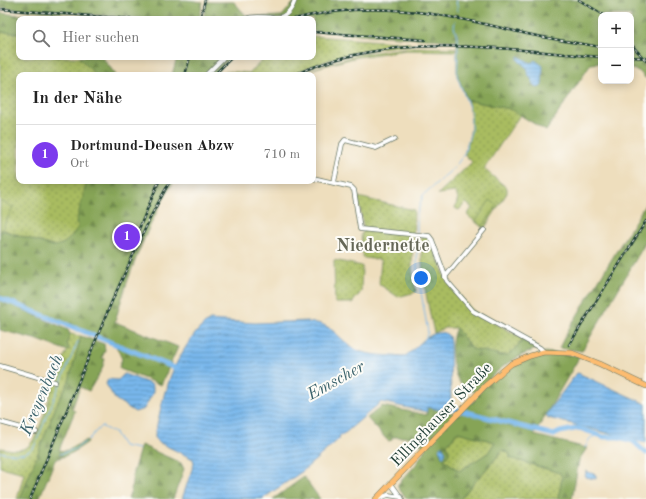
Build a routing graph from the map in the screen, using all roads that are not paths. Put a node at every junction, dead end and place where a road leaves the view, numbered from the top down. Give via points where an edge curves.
1 (295, 0) edge
2 (282, 16) edge
3 (221, 60) edge
4 (209, 72) edge
5 (395, 139) dead end
6 (316, 179) edge
7 (334, 182) junction
8 (484, 230) dead end
9 (445, 276) junction
10 (544, 352) junction
11 (0, 366) edge
12 (55, 382) dead end
13 (646, 386) edge
14 (0, 422) edge
15 (36, 432) dead end
16 (391, 486) junction
17 (400, 498) edge
18 (377, 499) edge

1 - 2 street via 289,12
3 - 4 street
5 - 7 street via 376,148 345,140
6 - 7 street
7 - 9 street via 347,185 354,190 360,229 429,236
8 - 9 street
9 - 10 street via 449,284 477,314
10 - 13 main road, Ellinghauser Straße via 566,352 580,356
10 - 16 main road, Ellinghauser Straße via 511,364 495,377
11 - 12 street
14 - 15 street
16 - 17 street, Ellinghauser Straße
16 - 18 main road, Ellinghauser Straße
17 - 18 street, Ellinghauser Straße via 388,495

